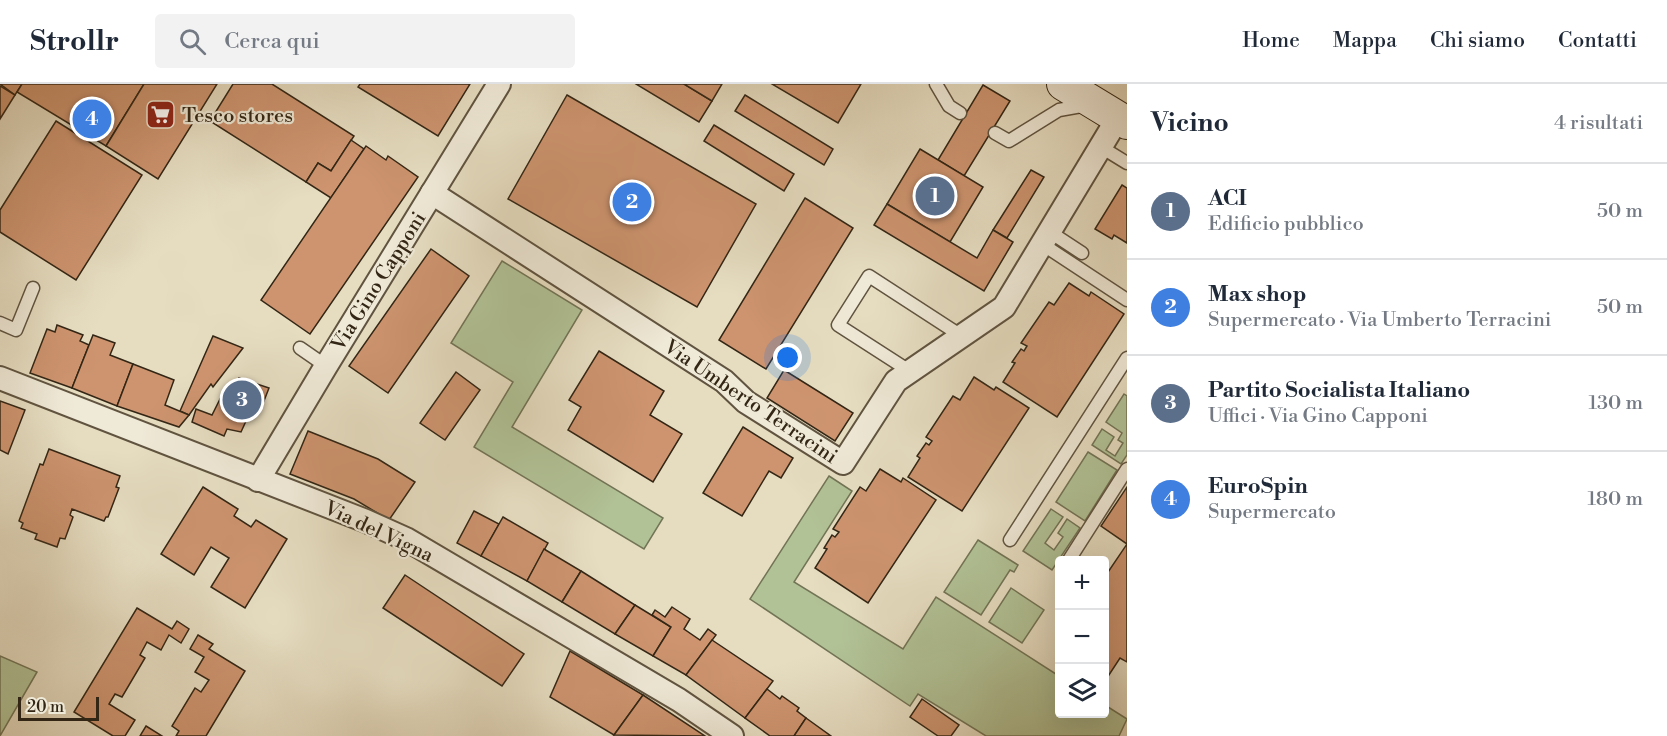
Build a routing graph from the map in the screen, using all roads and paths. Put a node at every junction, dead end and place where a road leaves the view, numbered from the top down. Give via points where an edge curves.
1 (499, 84) edge
2 (936, 84) edge
3 (1062, 84) edge
4 (960, 113) dead end
5 (1114, 115) edge
6 (994, 133) dead end
7 (1101, 147) junction
8 (1127, 163) edge
9 (432, 193) junction
10 (1046, 238) junction
11 (1082, 253) dead end
12 (33, 288) dead end
13 (1127, 300) edge
14 (0, 323) edge
15 (963, 337) junction
16 (300, 348) dead end
17 (1127, 358) edge
18 (326, 366) junction
19 (911, 372) junction
20 (0, 378) edge
21 (1127, 469) edge
22 (258, 480) junction
23 (1010, 540) dead end
24 (1072, 556) edge
25 (732, 736) edge

1 - 9 street, Via Gino Capponi
2 - 4 lane via 949,106
3 - 5 main road
5 - 6 lane via 1059,110 1009,141
5 - 7 street, Via Umberto Terracini
7 - 8 lane
7 - 10 street, Via Umberto Terracini
9 - 18 street, Via Gino Capponi
9 - 19 street, Via Umberto Terracini via 724,381 746,402 843,463 896,381
10 - 11 lane
10 - 13 lane
10 - 15 street, Via Umberto Terracini via 1004,307
12 - 14 lane via 16,330
15 - 19 street, Via Umberto Terracini
15 - 19 lane via 869,276 838,325
16 - 18 lane
17 - 23 lane
18 - 22 street, Via Gino Capponi
20 - 22 street, Via del Vigna
21 - 24 lane
22 - 25 street, Via del Vigna via 406,539 679,700

